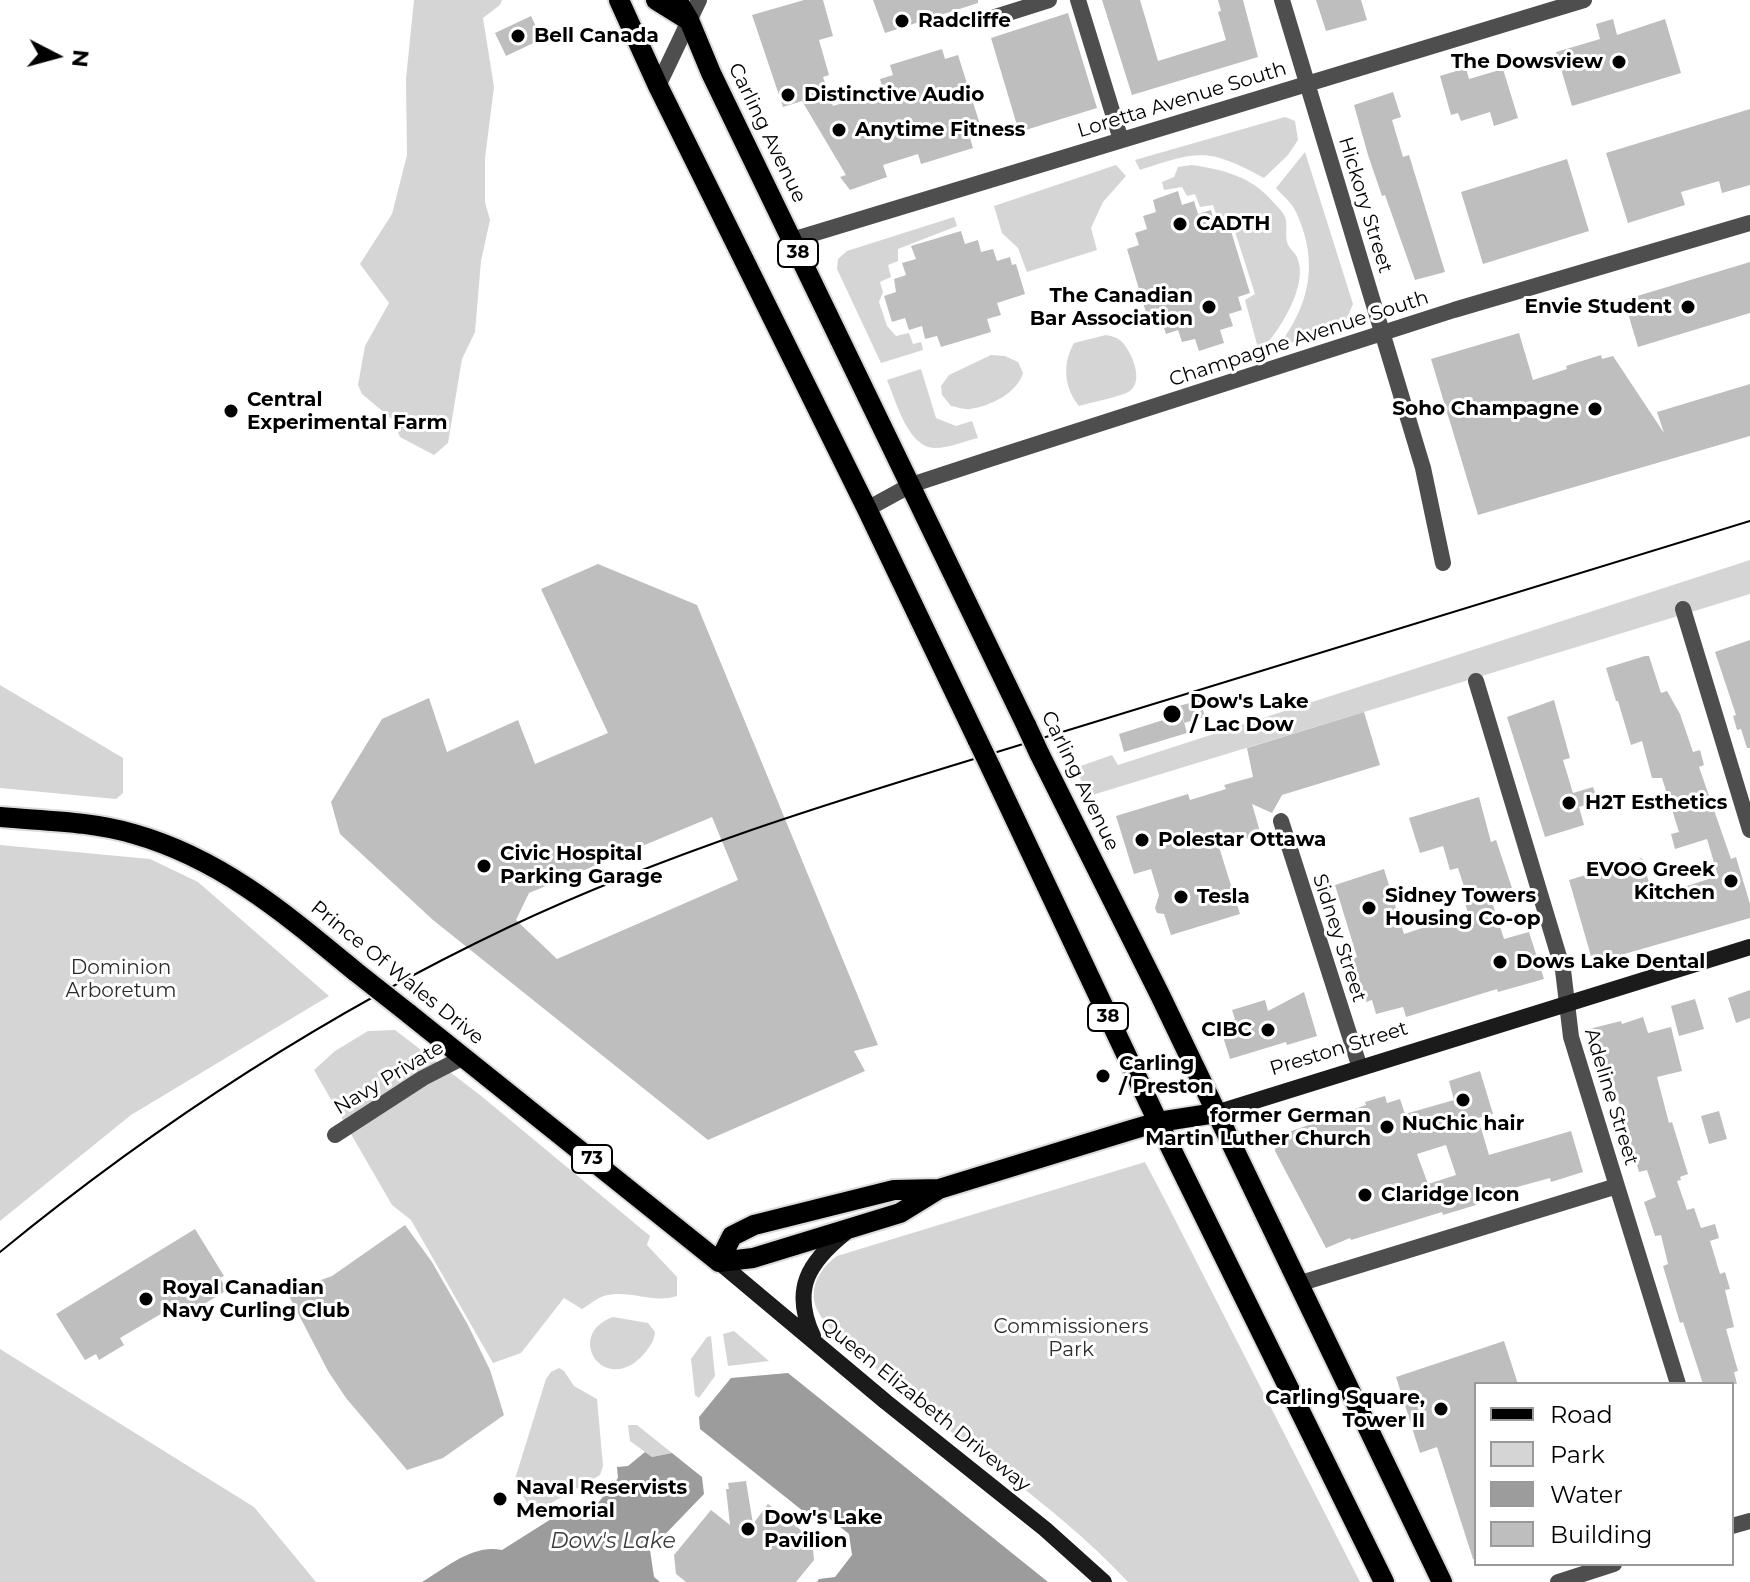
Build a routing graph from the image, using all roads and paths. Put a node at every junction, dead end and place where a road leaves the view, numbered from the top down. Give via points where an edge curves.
1 (619, 0) edge
2 (656, 0) edge
3 (677, 0) edge
4 (699, 0) edge
5 (1049, 0) edge
6 (1078, 0) edge
7 (1282, 0) edge
8 (1584, 0) edge
9 (989, 19) dead end
10 (689, 20) junction
11 (1307, 82) junction
12 (658, 86) junction
13 (1121, 140) junction
14 (1750, 223) edge
15 (792, 240) junction
16 (1383, 334) junction
17 (911, 485) junction
18 (867, 509) junction
19 (1443, 563) dead end
20 (1683, 609) dead end
21 (1476, 681) dead end
22 (0, 817) edge
23 (1281, 821) dead end
24 (1750, 830) edge
25 (1750, 947) edge
26 (1566, 1004) junction
27 (464, 1057) junction
28 (1360, 1068) junction
29 (1216, 1113) junction
30 (1158, 1122) junction
31 (335, 1135) dead end
32 (1617, 1186) junction
33 (939, 1189) junction
34 (850, 1228) junction
35 (719, 1262) junction
36 (1298, 1284) junction
37 (815, 1341) junction
38 (1677, 1382) edge
39 (1608, 1566) edge
40 (1104, 1582) edge
41 (1384, 1582) edge
42 (1442, 1582) edge
43 (1558, 1582) edge

1 - 12 main road, 38
2 - 10 main road
3 - 10 main road, Carling Avenue / 38
4 - 10 street
5 - 9 street
6 - 13 street
7 - 11 street, Hickory Street
8 - 11 street, Loretta Avenue South
10 - 12 street
10 - 15 main road, Carling Avenue / 38
11 - 13 street, Loretta Avenue South
11 - 16 street, Hickory Street
12 - 18 main road, 38
13 - 15 street, Loretta Avenue South
14 - 16 street, Champagne Avenue South
15 - 17 main road, Carling Avenue / 38
16 - 17 street, Champagne Avenue South
16 - 19 street, Hickory Street via 1423,468
17 - 18 street, Champagne Avenue South
17 - 29 main road, Carling Avenue / 38, bridge
18 - 30 main road, 38, bridge
20 - 24 street
21 - 26 street, Adeline Street via 1563,970
22 - 27 main road, Prince Of Wales Drive / 73, bridge via 132,833 209,863 250,887
23 - 28 street, Sidney Street
25 - 26 main road, Preston Street
26 - 28 main road, Preston Street
26 - 32 street, Adeline Street via 1568,1028
27 - 31 street, Navy Private
27 - 35 main road, Prince Of Wales Drive / 73
28 - 29 main road, Preston Street
29 - 30 main road, Preston Street
29 - 36 main road, Carling Avenue / 38
30 - 33 main road, Preston Street
30 - 41 main road, 38
32 - 36 street
32 - 38 street, Adeline Street
33 - 34 main road, Preston Street via 900,1213
33 - 35 main road, Preston Street via 894,1190 754,1225 732,1236
34 - 35 main road, Preston Street via 753,1258
34 - 37 main road via 815,1261 805,1281 805,1314
35 - 37 main road, Queen Elizabeth Driveway
36 - 42 main road, Carling Avenue / 38
37 - 40 main road, Queen Elizabeth Driveway
39 - 43 street

